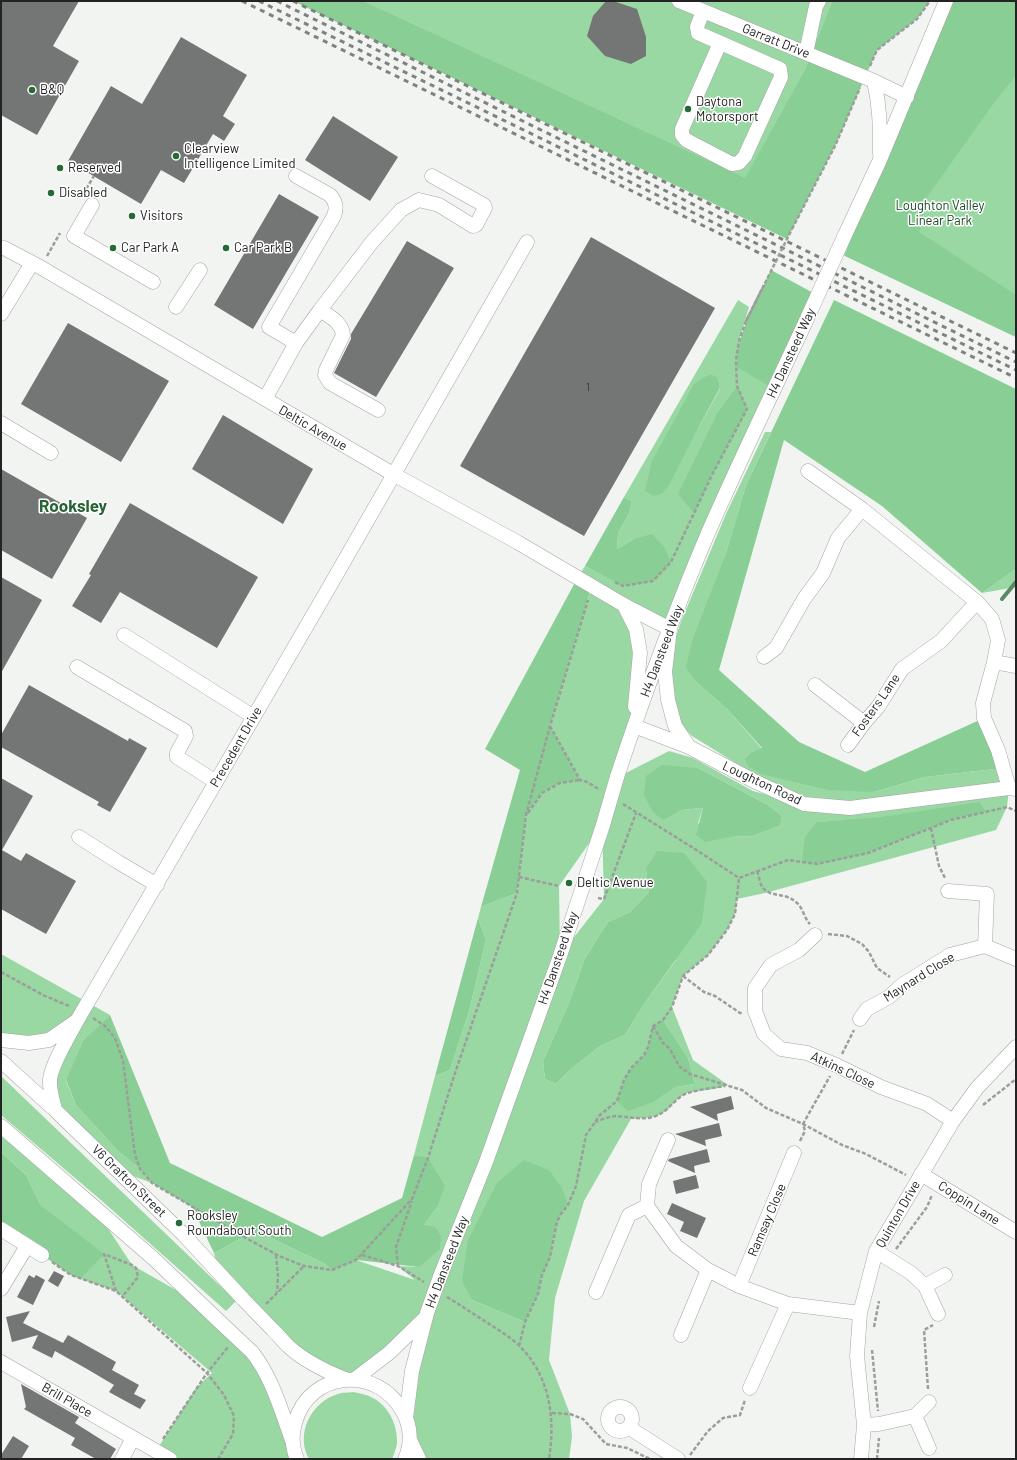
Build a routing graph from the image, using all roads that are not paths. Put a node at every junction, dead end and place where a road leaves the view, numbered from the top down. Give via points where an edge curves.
1 (678, 1) edge
2 (818, 1) edge
3 (945, 3) edge
4 (703, 11) junction
5 (720, 43) junction
6 (806, 53) junction
7 (869, 79) junction
8 (907, 97) junction
9 (879, 162) junction
10 (296, 176) dead end
11 (432, 176) dead end
12 (92, 205) dead end
13 (527, 242) dead end
14 (4, 248) dead end
15 (32, 263) junction
16 (200, 270) dead end
17 (153, 282) dead end
18 (176, 307) dead end
19 (320, 310) junction
20 (1, 314) edge
21 (296, 343) junction
22 (265, 399) junction
23 (378, 410) dead end
24 (1, 423) edge
25 (51, 453) dead end
26 (808, 471) dead end
27 (393, 474) junction
28 (862, 508) junction
29 (977, 602) junction
30 (624, 605) junction
31 (670, 629) junction
32 (124, 635) dead end
33 (764, 657) dead end
34 (994, 662) junction
35 (1016, 666) edge
36 (77, 667) dead end
37 (815, 685) dead end
38 (254, 717) junction
39 (864, 723) junction
40 (634, 726) junction
41 (848, 745) dead end
42 (689, 747) junction
43 (216, 782) junction
44 (1012, 788) edge
45 (79, 837) dead end
46 (157, 885) junction
47 (948, 891) road end
48 (815, 935) dead end
49 (985, 946) junction
50 (1016, 959) edge
51 (80, 1015) junction
52 (860, 1019) road end
53 (1, 1040) edge
54 (1014, 1051) edge
55 (1, 1061) edge
56 (55, 1110) junction
57 (953, 1121) junction
58 (1, 1126) edge
59 (668, 1140) dead end
60 (794, 1153) road end
61 (919, 1177) junction
62 (647, 1206) junction
63 (1, 1229) edge
64 (1016, 1232) edge
65 (27, 1246) junction
66 (876, 1251) junction
67 (42, 1255) road end
68 (708, 1270) junction
69 (945, 1275) dead end
70 (739, 1286) junction
71 (925, 1286) junction
72 (1, 1289) edge
73 (596, 1292) dead end
74 (788, 1304) junction
75 (860, 1313) junction
76 (938, 1314) road end
77 (425, 1316) junction
78 (681, 1335) dead end
79 (1, 1362) edge
80 (350, 1379) junction
81 (750, 1388) road end
82 (929, 1402) road end
83 (915, 1416) junction
84 (406, 1418) junction
85 (864, 1425) junction
86 (628, 1427) dead end
87 (133, 1438) junction
88 (410, 1440) junction
89 (929, 1448) dead end
90 (294, 1453) edge
91 (122, 1459) edge
92 (170, 1459) edge
93 (405, 1459) edge
94 (419, 1459) edge
95 (678, 1459) edge
96 (861, 1459) edge

1 - 4 street, Garratt Drive
2 - 6 street
3 - 8 street, H4 Dansteed Way
4 - 5 street via 697,27 698,33
4 - 6 street, Garratt Drive
5 - 5 street via 780,69 781,77 745,156 739,163 732,164 686,140 682,135 682,129
6 - 7 street, Garratt Drive
7 - 8 street, Garratt Drive
7 - 9 street via 879,103
8 - 9 street, H4 Dansteed Way
9 - 31 street, H4 Dansteed Way, bridge via 708,533
10 - 21 street via 330,195 336,209 269,327
11 - 19 street via 484,205 485,208 476,225 473,226 439,205 419,200 401,210
12 - 17 street via 74,236
13 - 27 street, Precedent Drive
14 - 15 street, Deltic Avenue
15 - 20 street
15 - 22 street, Deltic Avenue
16 - 18 street
19 - 21 street
19 - 23 street via 334,319 343,335 326,370 327,379
21 - 22 street
22 - 27 street, Deltic Avenue
24 - 25 street
26 - 28 street
27 - 30 street, Deltic Avenue
27 - 38 street, Precedent Drive
28 - 29 street
28 - 33 street via 838,538 823,573 804,599 776,648
29 - 34 street via 992,619 998,640
29 - 39 street, Fosters Lane via 941,641 902,669 878,707
30 - 31 street, Deltic Avenue
30 - 40 street via 636,629 640,653
31 - 40 street, H4 Dansteed Way
31 - 42 street via 665,672 668,700 675,726
32 - 38 street
34 - 35 street
34 - 44 street via 983,703 984,718
36 - 43 street via 185,731 186,736 176,753 177,757
37 - 39 street
38 - 43 street, Precedent Drive
39 - 41 street, Fosters Lane
40 - 42 street, Loughton Road
40 - 77 street, H4 Dansteed Way, bridge via 560,956 492,1147
42 - 44 street, Loughton Road via 804,804 850,808
43 - 46 street, Precedent Drive
45 - 46 street
46 - 51 street, Precedent Drive
47 - 49 street via 987,894
48 - 57 street, Atkins Close via 799,950 771,966 755,988 755,1011 764,1034 781,1049 807,1053 836,1065 881,1087 927,1104
49 - 50 street
49 - 52 street, Maynard Close via 950,955 867,1009
51 - 53 street, Precedent Drive via 49,1040
51 - 56 street, Precedent Drive via 50,1079
54 - 57 street, Quinton Drive via 977,1088
55 - 56 street, V6 Grafton Street
56 - 80 street, V6 Grafton Street, bridge via 183,1234 288,1346 326,1372
57 - 61 street, Quinton Drive
58 - 90 street, bridge via 154,1259 252,1352 261,1363 273,1387
59 - 62 street via 649,1184
60 - 70 street, Ramsay Close
61 - 64 street, Coppin Lane via 937,1184
61 - 66 street, Quinton Drive
62 - 68 street via 676,1246
62 - 73 street via 629,1215
63 - 65 street
65 - 67 street
65 - 72 street
66 - 71 street via 911,1273
66 - 75 street, Quinton Drive
68 - 70 street
68 - 78 street
69 - 71 street
70 - 74 street
71 - 76 street
74 - 75 street
74 - 81 street
75 - 85 street, Quinton Drive via 857,1356
77 - 80 street, H4 Dansteed Way via 389,1353
77 - 84 street, H4 Dansteed Way via 412,1371
79 - 87 street, Brill Place
80 - 84 street, V6 Grafton Street via 380,1386 398,1403
80 - 90 street via 332,1382 316,1390 307,1400 297,1415 293,1429
82 - 83 street
83 - 85 street
83 - 89 street
84 - 88 street
85 - 96 street, Quinton Drive
86 - 95 street
87 - 91 street
87 - 92 street, Brill Place
88 - 93 street
88 - 94 street

